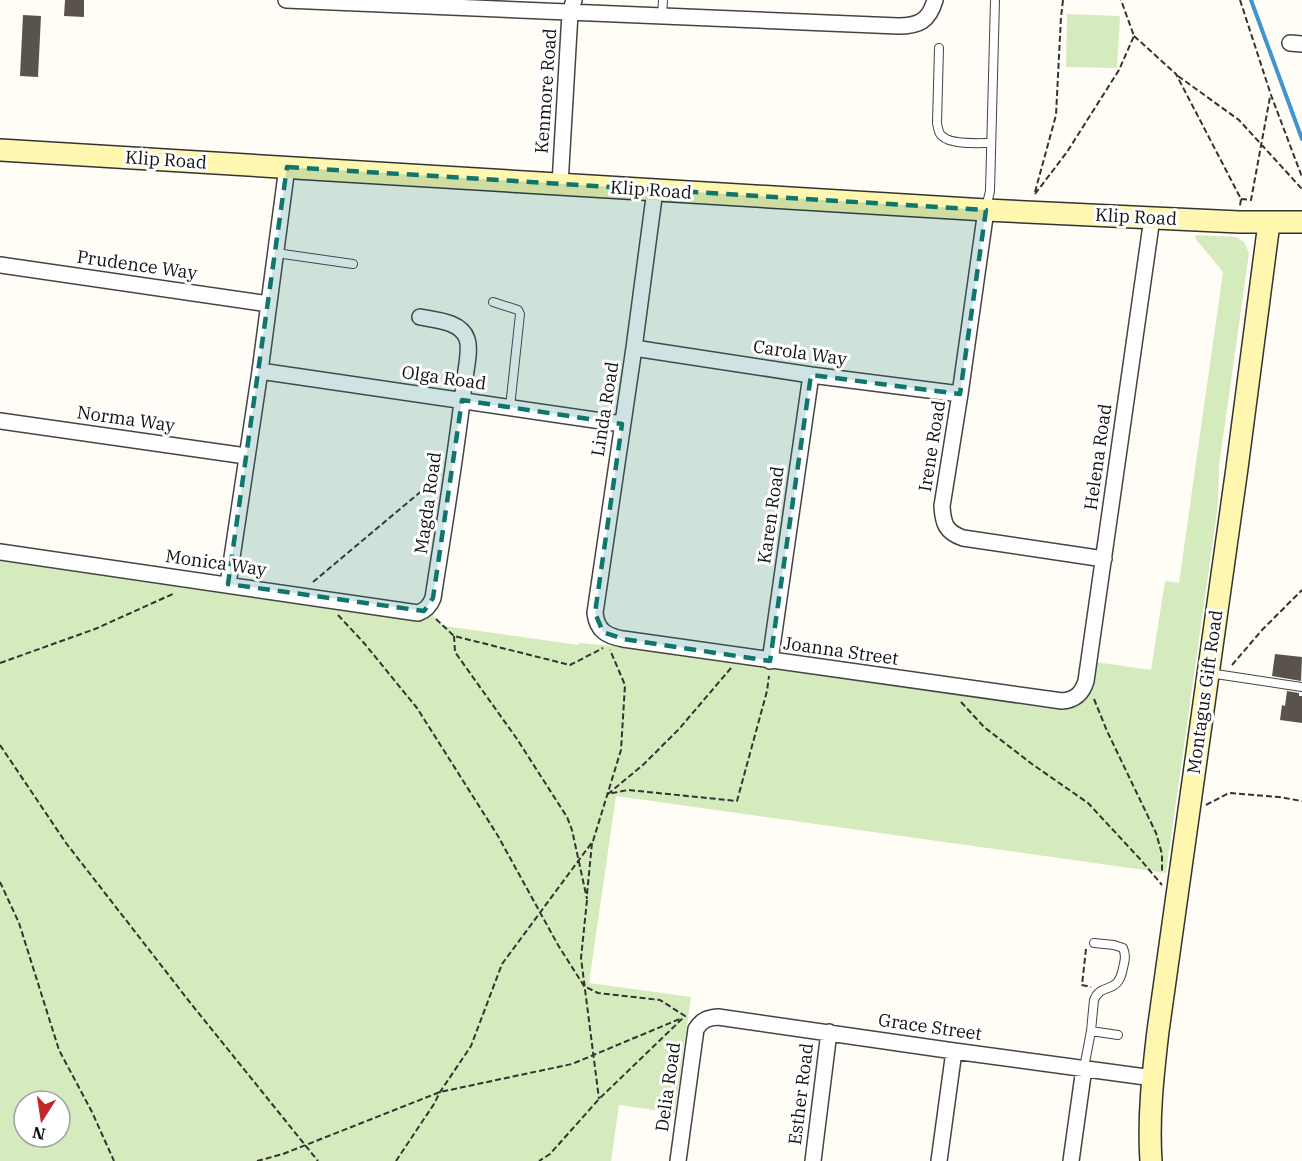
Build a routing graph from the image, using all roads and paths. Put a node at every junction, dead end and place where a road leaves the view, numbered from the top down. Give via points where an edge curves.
1 (286, 0) edge
2 (663, 0) edge
3 (935, 0) edge
4 (995, 0) edge
5 (1063, 0) edge
6 (1121, 0) edge
7 (1240, 0) edge
8 (572, 6) edge
9 (662, 16) junction
10 (1134, 36) junction
11 (939, 48) dead end
12 (1176, 74) junction
13 (1270, 95) junction
14 (991, 144) junction
15 (1262, 146) junction
16 (0, 150) edge
17 (287, 168) junction
18 (1302, 177) edge
19 (560, 184) junction
20 (1302, 189) edge
21 (655, 190) junction
22 (1241, 199) junction
23 (1240, 207) dead end
24 (986, 210) junction
25 (1152, 218) junction
26 (1302, 222) edge
27 (1269, 223) junction
28 (276, 253) junction
29 (353, 264) dead end
30 (0, 265) edge
31 (493, 302) dead end
32 (269, 304) junction
33 (420, 317) dead end
34 (634, 348) junction
35 (260, 371) junction
36 (811, 375) junction
37 (960, 394) junction
38 (462, 400) junction
39 (510, 407) junction
40 (0, 421) edge
41 (622, 424) junction
42 (246, 456) junction
43 (452, 470) junction
44 (0, 552) edge
45 (1104, 559) junction
46 (202, 581) junction
47 (228, 585) junction
48 (1302, 590) edge
49 (314, 597) junction
50 (426, 609) junction
51 (603, 632) joint
52 (454, 636) junction
53 (740, 657) junction
54 (770, 661) junction
55 (0, 663) edge
56 (1216, 674) junction
57 (1086, 681) junction
58 (945, 685) junction
59 (1302, 687) edge
60 (1075, 698) joint
61 (0, 745) edge
62 (608, 794) junction
63 (1302, 801) edge
64 (1206, 806) dead end
65 (592, 841) junction
66 (579, 859) junction
67 (0, 882) edge
68 (1162, 885) junction
69 (1166, 890) dead end
70 (587, 899) junction
71 (540, 911) junction
72 (1094, 943) joint
73 (584, 986) junction
74 (1101, 990) junction
75 (685, 1016) junction
76 (702, 1021) junction
77 (1091, 1031) junction
78 (829, 1032) junction
79 (1118, 1035) dead end
80 (954, 1051) junction
81 (593, 1055) junction
82 (1084, 1068) junction
83 (1153, 1078) junction
84 (440, 1092) junction
85 (599, 1100) junction
86 (306, 1145) junction
87 (114, 1161) edge
88 (257, 1161) edge
89 (318, 1161) edge
90 (396, 1161) edge
91 (539, 1161) edge
92 (678, 1161) edge
93 (813, 1161) edge
94 (939, 1161) edge
95 (1071, 1161) edge
96 (1151, 1161) edge

1 - 8 street
2 - 9 lane
3 - 9 street via 924,19 912,26
4 - 14 lane
5 - 10 path via 1056,115 1035,195 1119,70
6 - 10 path
7 - 13 path
8 - 9 street
8 - 19 street, Kenmore Road
10 - 12 path
11 - 14 lane via 938,131 951,141
12 - 15 path via 1239,120
12 - 22 path
13 - 15 path
13 - 18 path
14 - 24 lane
15 - 20 path
15 - 22 path via 1251,200
16 - 17 street, Klip Road
17 - 19 street, Klip Road
17 - 28 street
19 - 21 street, Klip Road
21 - 24 street, Klip Road
21 - 34 street, Linda Road
22 - 23 path
24 - 25 street, Klip Road
24 - 37 street, Irene Road
25 - 27 street, Klip Road
25 - 45 street, Helena Road
26 - 27 street, Klip Road
27 - 56 street, Montagus Gift Road
28 - 29 lane
28 - 32 street
30 - 32 street, Prudence Way
31 - 39 lane via 513,307 520,314
32 - 35 street
33 - 38 street, Magda Road via 454,326 468,340
34 - 36 street, Carola Way
34 - 41 street, Linda Road
35 - 38 street, Olga Road
35 - 42 street
36 - 37 street, Carola Way
36 - 54 street, Karen Road
37 - 45 street, Irene Road via 942,506 947,529 963,538
38 - 39 street, Olga Road
38 - 43 street, Magda Road
39 - 41 street, Olga Road
40 - 42 street, Norma Way
41 - 51 street, Linda Road via 595,613
42 - 47 street
43 - 49 path via 446,470 308,586
43 - 50 street, Magda Road via 433,598
44 - 46 street, Monica Way
45 - 57 street, Helena Road
46 - 47 street, Monica Way
46 - 55 path via 95,629
47 - 49 street, Monica Way
48 - 56 path
49 - 50 street, Monica Way via 418,613
49 - 71 path via 364,643 417,708
50 - 52 path
51 - 53 street, Joanna Street via 623,639
52 - 62 path via 570,665 608,646 625,685 621,750
52 - 66 path via 455,652 567,817
53 - 54 street, Joanna Street
53 - 62 path via 679,729
54 - 58 street, Joanna Street
54 - 62 path via 767,691 737,801 628,790
56 - 59 lane
56 - 83 street, Montagus Gift Road
57 - 60 street, Helena Road
57 - 68 path via 1156,832 1162,854
58 - 60 street, Joanna Street via 1062,701
58 - 68 path via 984,727 1088,802
61 - 86 path via 66,843
62 - 65 path
63 - 64 path via 1229,794
65 - 66 path
65 - 70 path
66 - 70 path
66 - 71 path
67 - 87 path via 19,923 59,1050
68 - 69 path
70 - 73 path via 581,958
71 - 73 path
71 - 84 path via 502,964 471,1046
72 - 74 path via 1087,945 1082,985
72 - 74 lane via 1123,948 1125,958 1118,983
73 - 75 path via 598,993 660,1000
73 - 81 path
74 - 77 lane via 1094,1000
75 - 76 path
75 - 81 path
75 - 85 path
76 - 78 street, Grace Street via 718,1017
76 - 92 street, Delia Road via 696,1029
77 - 79 lane
77 - 82 lane
78 - 80 street, Grace Street
78 - 93 street, Esther Road
80 - 82 street, Grace Street
80 - 94 street
81 - 84 path via 572,1064
81 - 85 path
82 - 83 street, Grace Street
82 - 95 street
83 - 96 street, Montagus Gift Road
84 - 86 path
84 - 90 path
85 - 91 path
86 - 88 path
86 - 89 path

